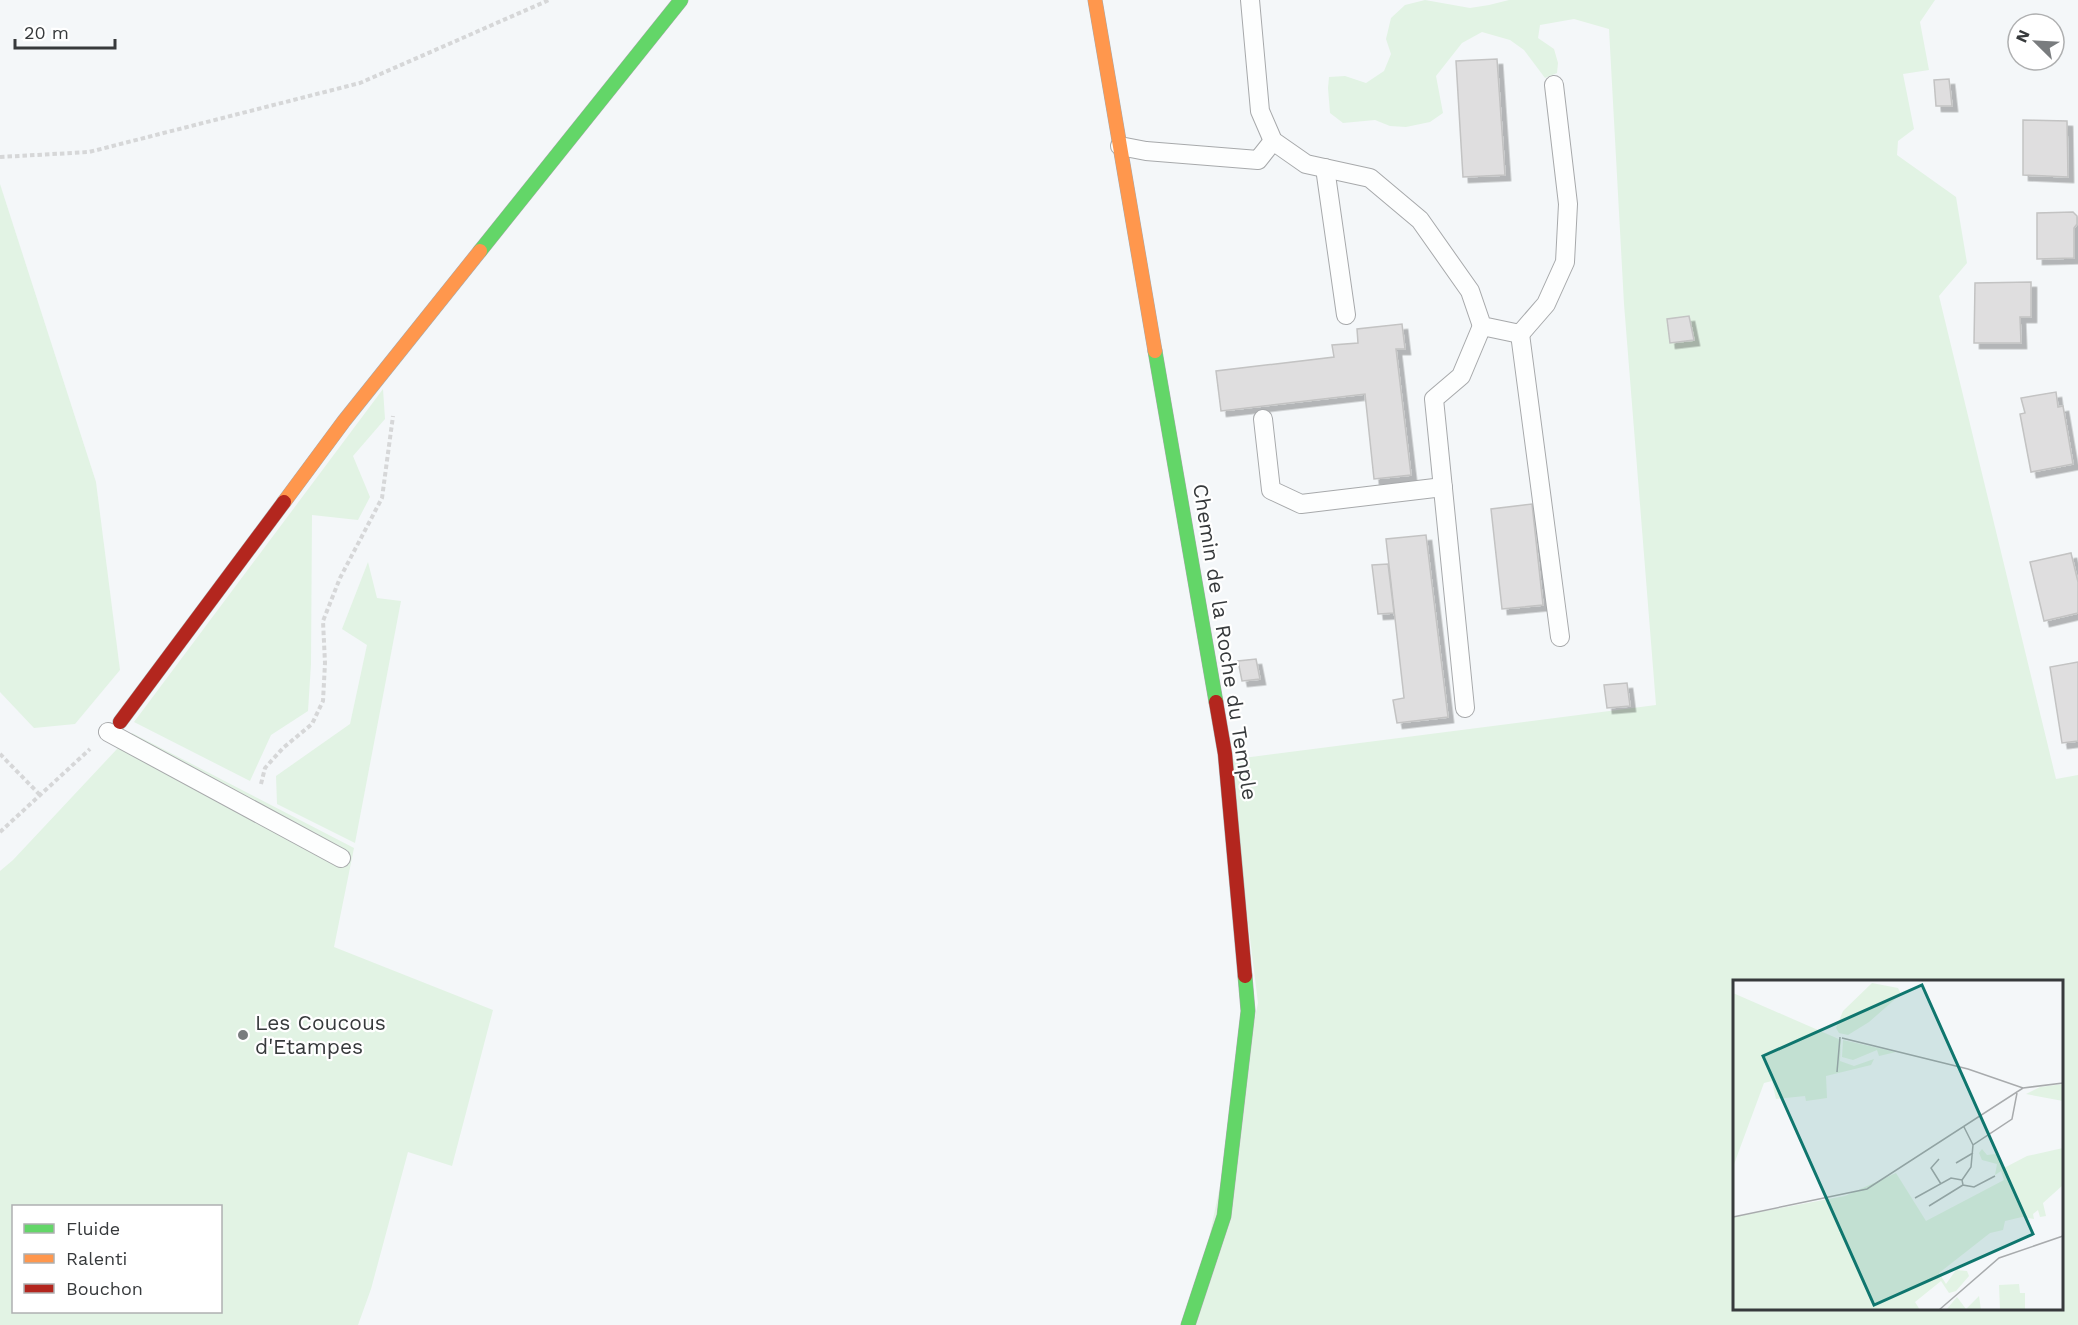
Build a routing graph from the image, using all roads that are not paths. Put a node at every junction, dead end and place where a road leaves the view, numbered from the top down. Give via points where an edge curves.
1 (681, 0) edge
2 (1095, 0) edge
3 (1250, 0) edge
4 (1554, 85) dead end
5 (1273, 141) junction
6 (1120, 146) junction
7 (1325, 168) junction
8 (1346, 315) dead end
9 (1482, 326) junction
10 (1520, 334) junction
11 (1263, 418) dead end
12 (1443, 487) junction
13 (1560, 637) dead end
14 (1465, 708) dead end
15 (114, 727) joint
16 (341, 858) dead end
17 (1188, 1325) edge

1 - 15 street via 344,421
2 - 6 street, Chemin de la Roche du Temple
3 - 5 lane via 1260,111
4 - 10 lane via 1568,204 1565,262 1546,304
5 - 6 lane via 1258,159
5 - 7 lane via 1306,164
6 - 17 street, Chemin de la Roche du Temple via 1225,754 1248,1011 1224,1216
7 - 8 lane
7 - 9 lane via 1370,178 1420,220 1470,291
9 - 10 lane
9 - 12 lane via 1461,376 1434,399
10 - 13 lane
11 - 12 lane via 1271,490 1301,504
12 - 14 lane
15 - 16 lane via 253,811

